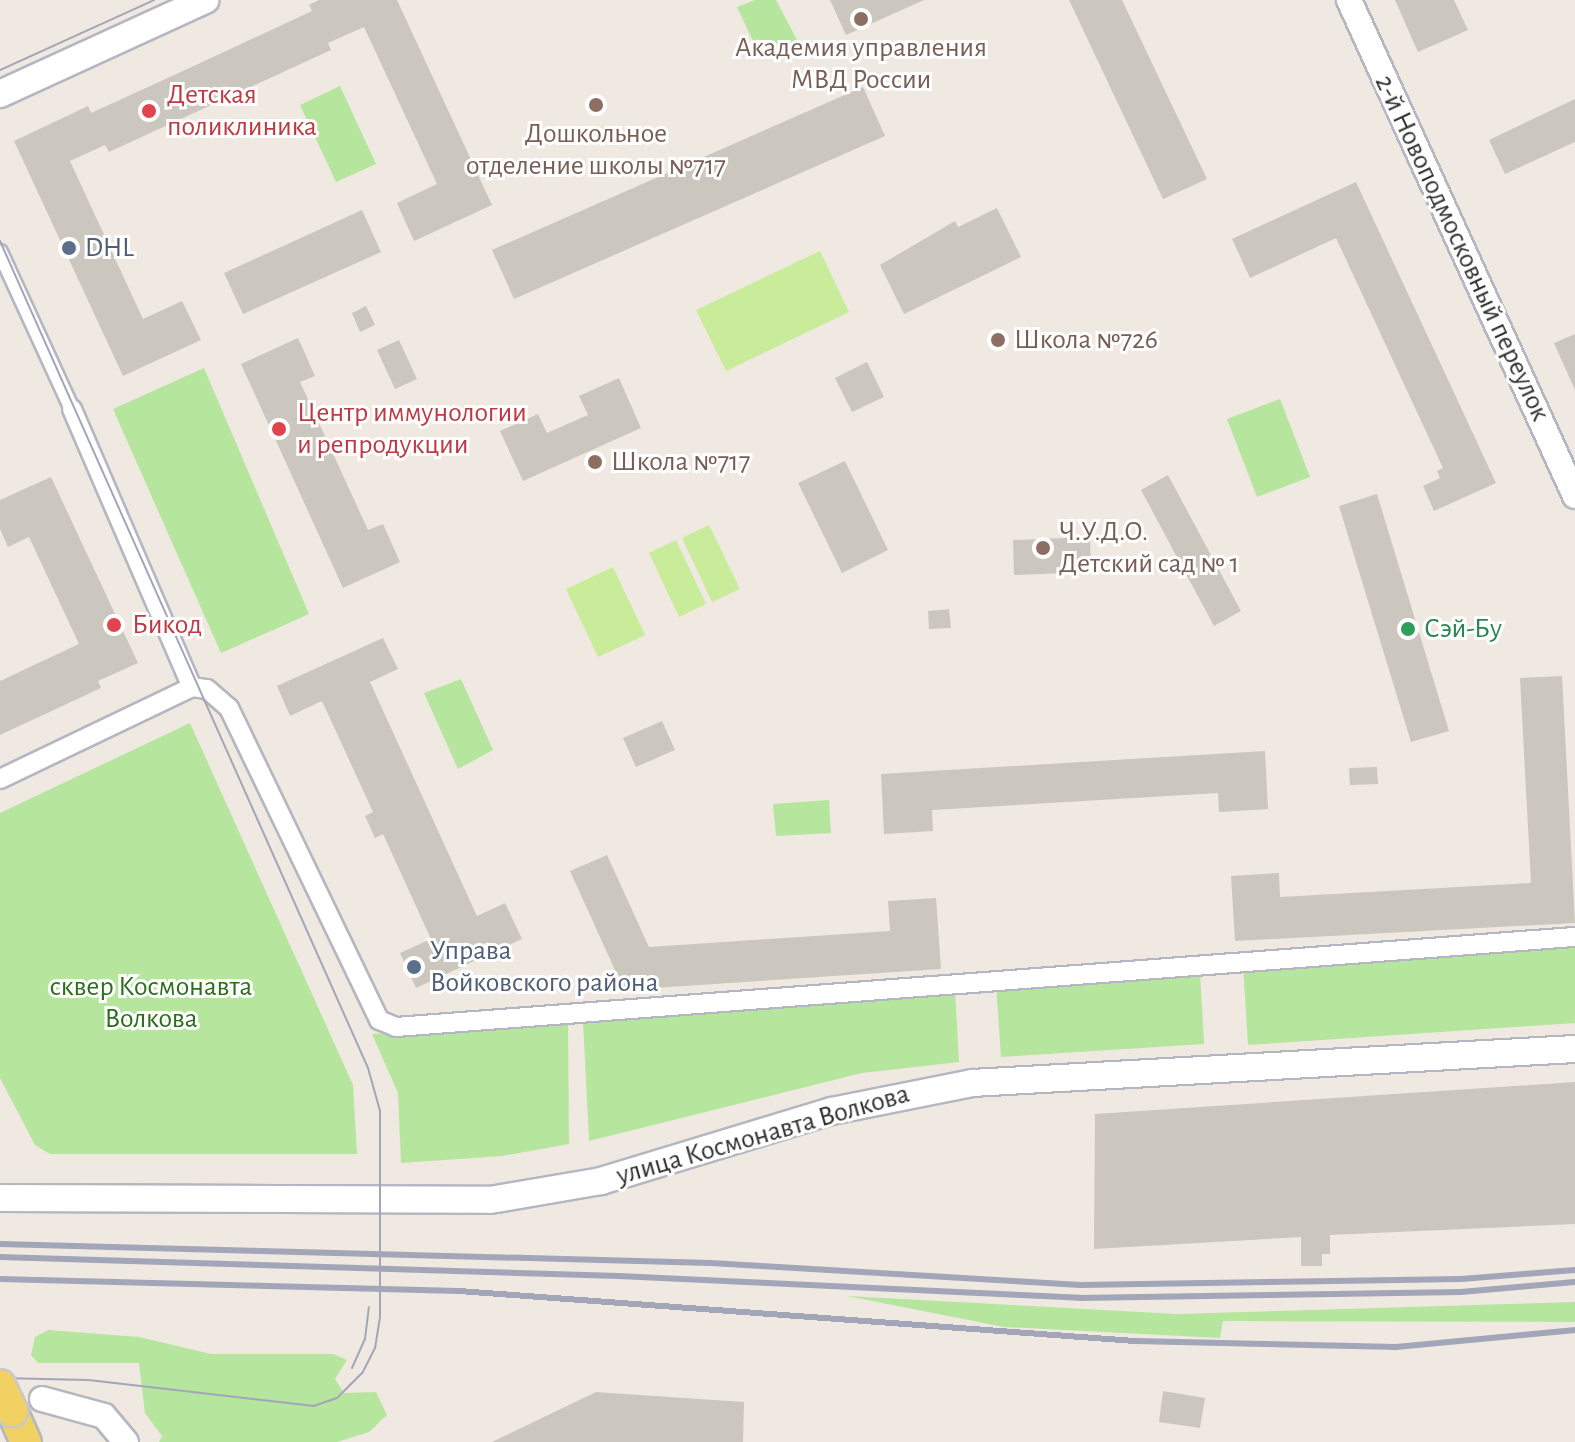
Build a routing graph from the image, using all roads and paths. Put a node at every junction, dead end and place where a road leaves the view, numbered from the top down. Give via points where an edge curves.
1 (205, 0) edge
2 (1349, 0) edge
3 (0, 94) edge
4 (0, 252) edge
5 (72, 409) joint
6 (1575, 496) edge
7 (192, 687) junction
8 (0, 779) edge
9 (1575, 937) edge
10 (1575, 1049) edge
11 (0, 1198) edge
12 (6, 1398) edge
13 (42, 1399) dead end
14 (26, 1442) edge
15 (126, 1442) edge

1 - 3 main road
2 - 6 street, 2-й Новоподмосковный переулок
4 - 5 street
5 - 7 street
7 - 8 street
7 - 9 street via 207,689 229,708 379,1020 396,1027
10 - 11 main road, улица Космонавта Волкова via 972,1083 832,1111 601,1181 490,1200
12 - 14 main road
13 - 15 street via 104,1416

